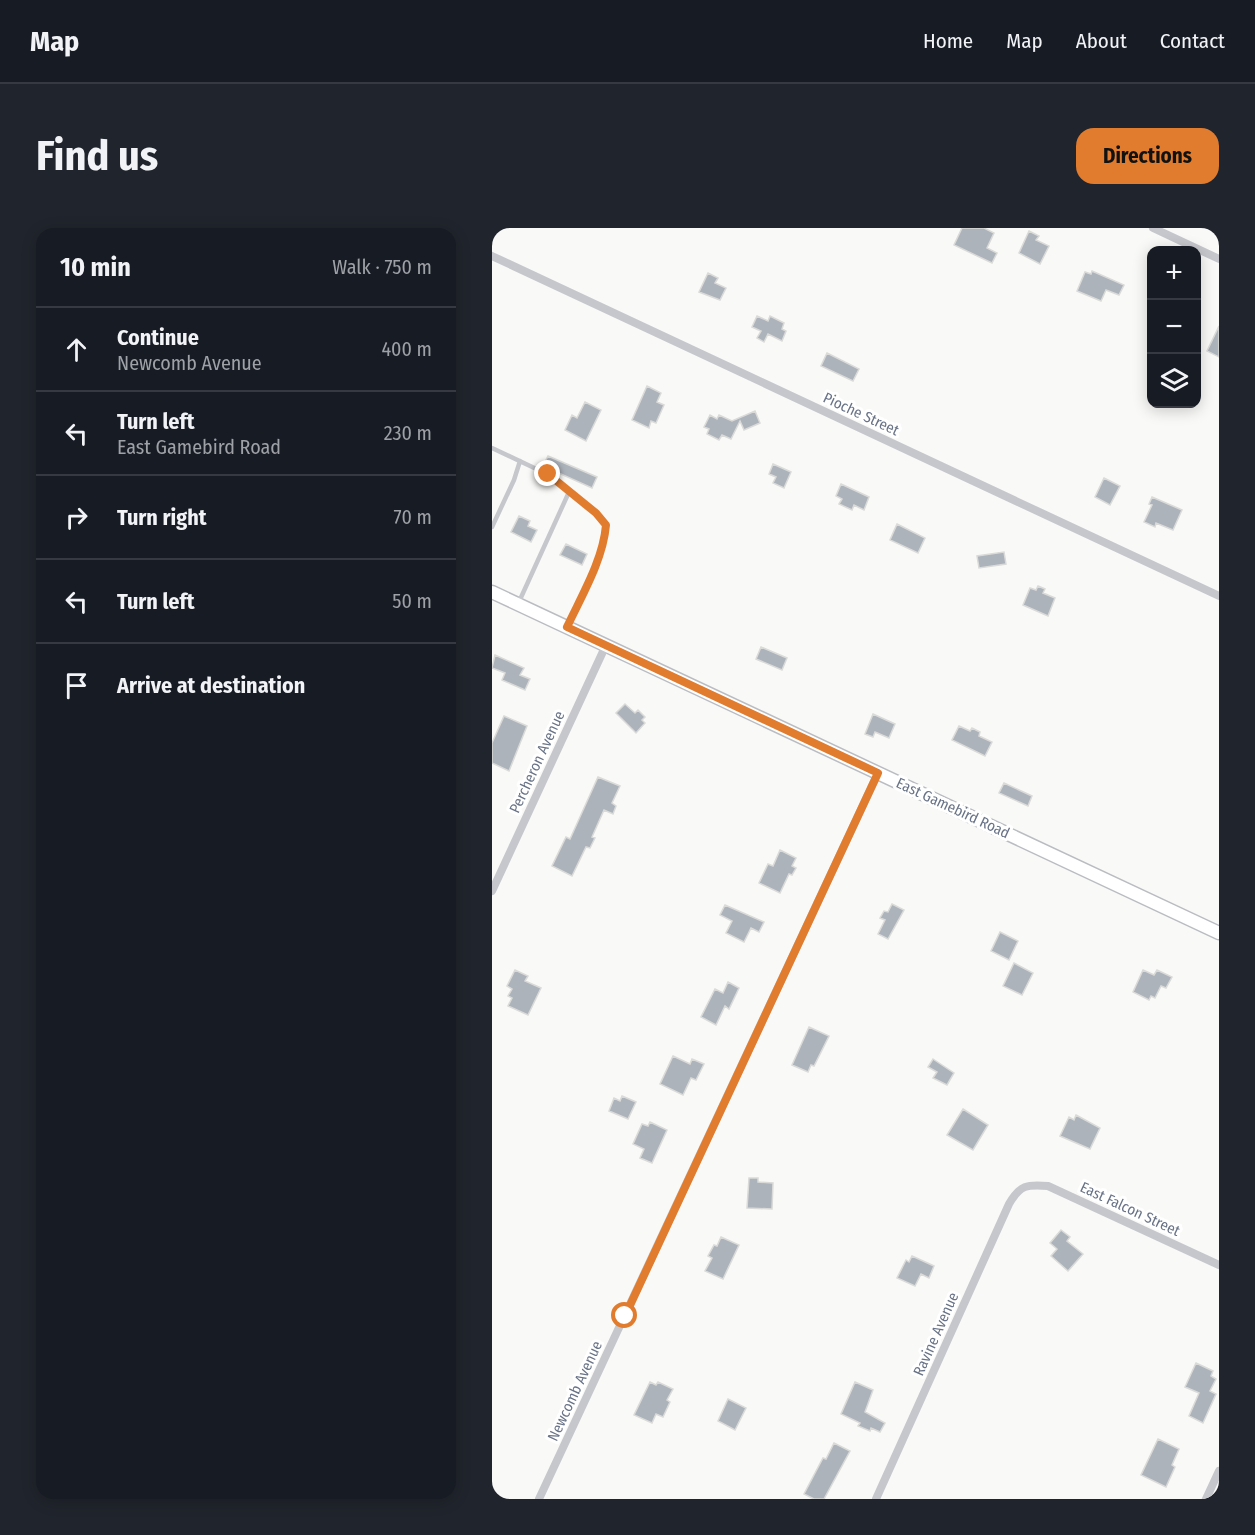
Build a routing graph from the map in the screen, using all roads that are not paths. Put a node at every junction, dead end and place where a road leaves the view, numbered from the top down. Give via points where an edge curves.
1 (1153, 228) edge
2 (492, 256) edge
3 (1219, 259) edge
4 (492, 448) edge
5 (520, 461) junction
6 (569, 492) junction
7 (492, 527) edge
8 (492, 592) edge
9 (1219, 596) edge
10 (518, 604) junction
11 (567, 627) junction
12 (606, 645) junction
13 (878, 773) junction
14 (492, 891) edge
15 (1219, 933) edge
16 (1028, 1185) joint
17 (1219, 1265) edge
18 (1219, 1471) edge
19 (539, 1499) edge
20 (876, 1499) edge
21 (1206, 1499) edge

1 - 3 street
2 - 9 street, Pioche Street
4 - 5 lane
5 - 6 lane via 548,474
5 - 7 lane
6 - 10 lane
6 - 11 lane via 606,525 598,558
8 - 10 main road, East Gamebird Road
10 - 11 main road, East Gamebird Road
11 - 12 main road, East Gamebird Road
12 - 13 main road, East Gamebird Road
12 - 14 street, Percheron Avenue
13 - 15 main road, East Gamebird Road
13 - 19 street, Newcomb Avenue
16 - 17 street, East Falcon Street via 1048,1186
16 - 20 street, Ravine Avenue via 1016,1191 1009,1204
18 - 21 street

